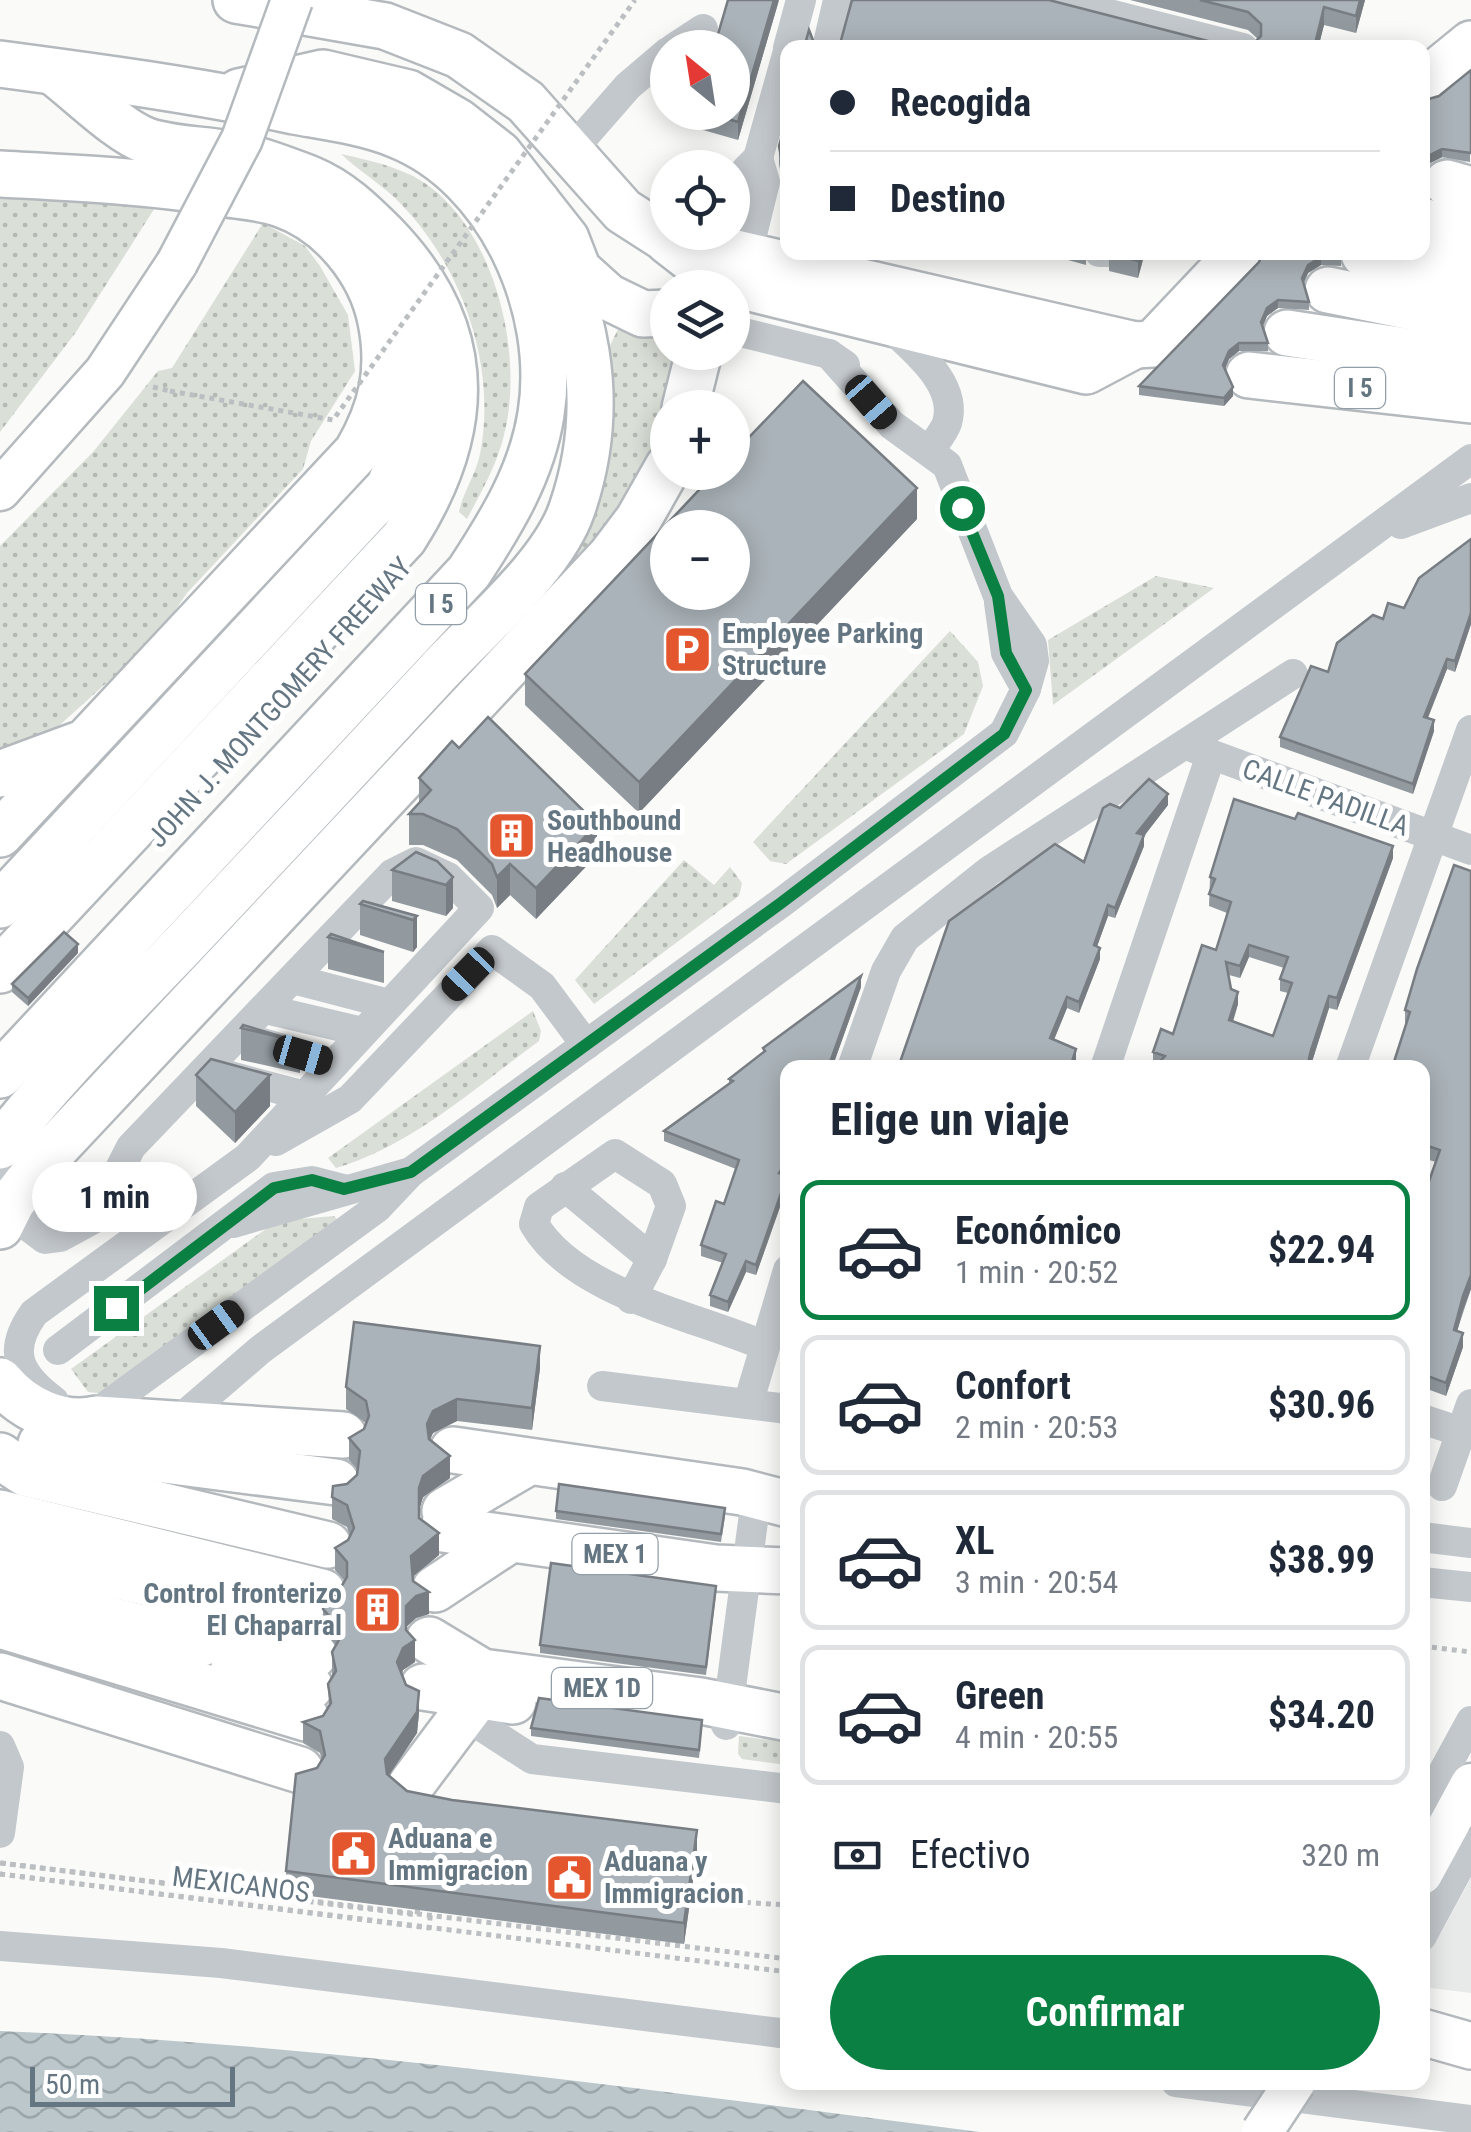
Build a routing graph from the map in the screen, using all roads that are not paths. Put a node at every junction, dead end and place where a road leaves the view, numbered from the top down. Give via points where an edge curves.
1 (236, 0) edge
2 (292, 0) edge
3 (801, 0) edge
4 (838, 0) edge
5 (1054, 0) edge
6 (790, 40) edge
7 (829, 40) edge
8 (1212, 40) edge
9 (0, 64) edge
10 (650, 67) edge
11 (53, 71) junction
12 (780, 78) edge
13 (223, 96) junction
14 (308, 114) junction
15 (572, 150) junction
16 (283, 170) junction
17 (0, 174) edge
18 (1454, 191) edge
19 (536, 202) junction
20 (1471, 233) edge
21 (394, 245) junction
22 (1430, 246) edge
23 (735, 256) edge
24 (1471, 257) edge
25 (849, 260) edge
26 (1471, 277) edge
27 (398, 298) junction
28 (1471, 298) edge
29 (1203, 305) edge
30 (650, 313) edge
31 (1307, 313) edge
32 (1471, 319) edge
33 (884, 321) junction
34 (750, 334) edge
35 (1471, 340) edge
36 (1471, 361) edge
37 (1471, 382) edge
38 (1471, 400) edge
39 (561, 414) junction
40 (930, 450) junction
41 (1471, 459) edge
42 (0, 490) edge
43 (655, 490) edge
44 (1471, 498) edge
45 (1370, 536) junction
46 (500, 605) junction
47 (1293, 674) dead end
48 (1471, 730) edge
49 (84, 743) junction
50 (1182, 744) junction
51 (1211, 755) junction
52 (0, 774) edge
53 (0, 834) edge
54 (1435, 838) junction
55 (1471, 850) edge
56 (0, 870) edge
57 (0, 905) edge
58 (357, 910) junction
59 (0, 936) edge
60 (452, 937) junction
61 (326, 944) junction
62 (0, 970) edge
63 (419, 973) junction
64 (293, 979) junction
65 (0, 1000) edge
66 (389, 1004) junction
67 (265, 1009) junction
68 (364, 1032) junction
69 (240, 1036) junction
70 (0, 1040) edge
71 (586, 1045) junction
72 (855, 1060) edge
73 (1108, 1060) edge
74 (1353, 1060) edge
75 (334, 1064) junction
76 (208, 1070) junction
77 (0, 1075) edge
78 (305, 1096) junction
79 (0, 1110) edge
80 (0, 1146) edge
81 (248, 1157) junction
82 (411, 1172) junction
83 (566, 1187) junction
84 (2, 1194) edge
85 (652, 1259) junction
86 (780, 1296) edge
87 (631, 1299) junction
88 (765, 1346) junction
89 (58, 1350) dead end
90 (0, 1380) edge
91 (602, 1386) dead end
92 (748, 1404) junction
93 (780, 1408) edge
94 (1466, 1418) edge
95 (182, 1419) junction
96 (1430, 1419) edge
97 (33, 1455) edge
98 (525, 1464) junction
99 (1445, 1486) edge
100 (780, 1498) edge
101 (780, 1500) edge
102 (0, 1530) edge
103 (1430, 1538) edge
104 (509, 1540) junction
105 (1471, 1543) edge
106 (0, 1548) edge
107 (0, 1564) edge
108 (767, 1570) edge
109 (0, 1578) edge
110 (1430, 1583) edge
111 (1471, 1587) edge
112 (0, 1592) edge
113 (321, 1600) junction
114 (0, 1607) edge
115 (0, 1616) edge
116 (0, 1624) edge
117 (0, 1638) edge
118 (440, 1639) junction
119 (0, 1656) edge
120 (0, 1676) edge
121 (780, 1717) edge
122 (727, 1718) junction
123 (1471, 1721) edge
124 (0, 1746) edge
125 (1471, 1784) edge
126 (780, 1788) edge
127 (1430, 1795) edge
128 (0, 1833) edge
129 (1471, 1845) edge
130 (1430, 1859) edge
131 (1430, 1921) edge
132 (0, 1946) edge
133 (1430, 2010) edge
134 (1471, 2016) edge
135 (780, 2033) edge
136 (1430, 2034) edge
137 (1471, 2046) edge
138 (1238, 2090) edge
139 (1290, 2090) edge
140 (1471, 2120) edge
141 (1262, 2132) edge

1 - 15 highway via 385,26 459,54 526,102
2 - 42 main road, bridge via 242,139 178,263 84,398
3 - 6 street
4 - 7 street
5 - 8 street
9 - 11 highway, JOHN J. MONTGOMERY FREEWAY / I 5
10 - 15 street
11 - 13 highway, I 5
11 - 16 highway, JOHN J. MONTGOMERY FREEWAY / I 5 via 144,140
12 - 23 street via 758,158 765,182
13 - 14 highway, I 5
13 - 19 highway via 323,73 408,93 499,154
14 - 39 highway, I 5 via 404,119 480,173 534,259 556,332
14 - 70 highway, I 5 via 429,170 488,234 523,328 526,408 518,450 475,532
14 - 77 highway, I 5 via 397,135 436,157 502,228 539,323 544,369 534,446 514,497 469,572
15 - 23 highway via 624,210 662,236
16 - 21 highway, I 5 via 338,195
16 - 27 highway, I 5 via 354,229
16 - 65 highway, JOHN J. MONTGOMERY FREEWAY / I 5 via 322,167 356,187 426,252 445,289 464,342 469,390 468,445 450,501 368,611
17 - 49 highway via 155,182 281,204 341,244 378,306 385,342 376,420 357,452
18 - 20 highway
19 - 30 highway via 566,240 578,270 608,297
19 - 46 highway, I 5 via 588,344 592,413 561,538
21 - 59 highway, I 5 via 432,341 438,391 432,436 402,505
21 - 62 highway, I 5 via 430,288 448,334 454,380 449,446 434,490 404,538
22 - 24 highway
23 - 29 highway
23 - 33 highway
25 - 29 highway via 1099,320
26 - 31 highway
27 - 56 highway, I 5 via 402,399 375,466
27 - 57 highway, I 5 via 421,365 420,391 389,486
28 - 31 highway
29 - 33 highway via 1086,371
31 - 32 highway
31 - 35 highway
31 - 36 highway, I 5
31 - 37 highway, I 5
31 - 38 highway, I 5
33 - 40 street via 934,370 944,391 948,421
34 - 40 street via 829,354 898,402
39 - 46 highway, I 5 via 564,457 545,519
39 - 79 highway, I 5 via 529,510 485,584
40 - 71 street via 947,465 998,596 1032,645 1026,690 1004,734
41 - 45 street
43 - 84 highway, I 5 via 638,520 561,609 500,640 36,1135
44 - 45 street
45 - 95 street via 276,1338
46 - 80 highway, I 5
47 - 50 street
48 - 54 street
49 - 52 highway
49 - 53 highway
50 - 51 street, CALLE PADILLA
50 - 72 street via 989,871 905,938 886,971
51 - 54 street, CALLE PADILLA
51 - 73 street
54 - 55 street, CALLE PADILLA
54 - 74 street
58 - 60 street
58 - 60 street via 392,874 416,862 448,877 478,908
58 - 61 street
60 - 63 street
61 - 63 street
61 - 64 street
63 - 66 street
64 - 66 street
64 - 67 street
66 - 68 street
67 - 68 street
67 - 69 street
68 - 75 street
69 - 75 street
69 - 76 street
71 - 81 street via 542,986 492,950 350,1098
71 - 82 street
75 - 78 street
76 - 78 street
76 - 84 street via 131,1147 103,1206 82,1227 45,1239
78 - 81 street
81 - 97 street via 34,1313 22,1331 19,1354 27,1382 55,1401
82 - 89 street via 232,1222
82 - 97 street via 377,1208
83 - 85 street
83 - 85 street via 615,1154 662,1184 671,1206
83 - 87 street via 539,1208 534,1224 545,1243
85 - 87 street
86 - 88 street
87 - 88 street
88 - 92 street
90 - 97 highway via 36,1412
91 - 92 street
92 - 93 street
94 - 96 street
94 - 99 street
95 - 97 highway
95 - 113 highway
97 - 113 highway
97 - 113 highway
97 - 113 highway
98 - 100 highway
98 - 118 highway
98 - 118 highway
101 - 108 street via 754,1514
102 - 113 highway
103 - 105 street
104 - 108 highway, MEX 1
104 - 118 highway, MEX 1
104 - 118 highway
106 - 113 highway
107 - 113 highway
108 - 122 street
109 - 113 highway
110 - 111 street
112 - 113 highway
113 - 114 highway
113 - 115 highway
113 - 116 highway
113 - 117 highway
113 - 119 highway
113 - 120 highway
118 - 122 highway, MEX 1D via 701,1701
118 - 126 street via 532,1759
121 - 122 highway
123 - 127 street
124 - 128 street via 9,1767
125 - 130 main road
129 - 131 street
132 - 135 street via 220,1963
133 - 134 highway
136 - 137 highway
138 - 140 street
139 - 141 main road, bridge

